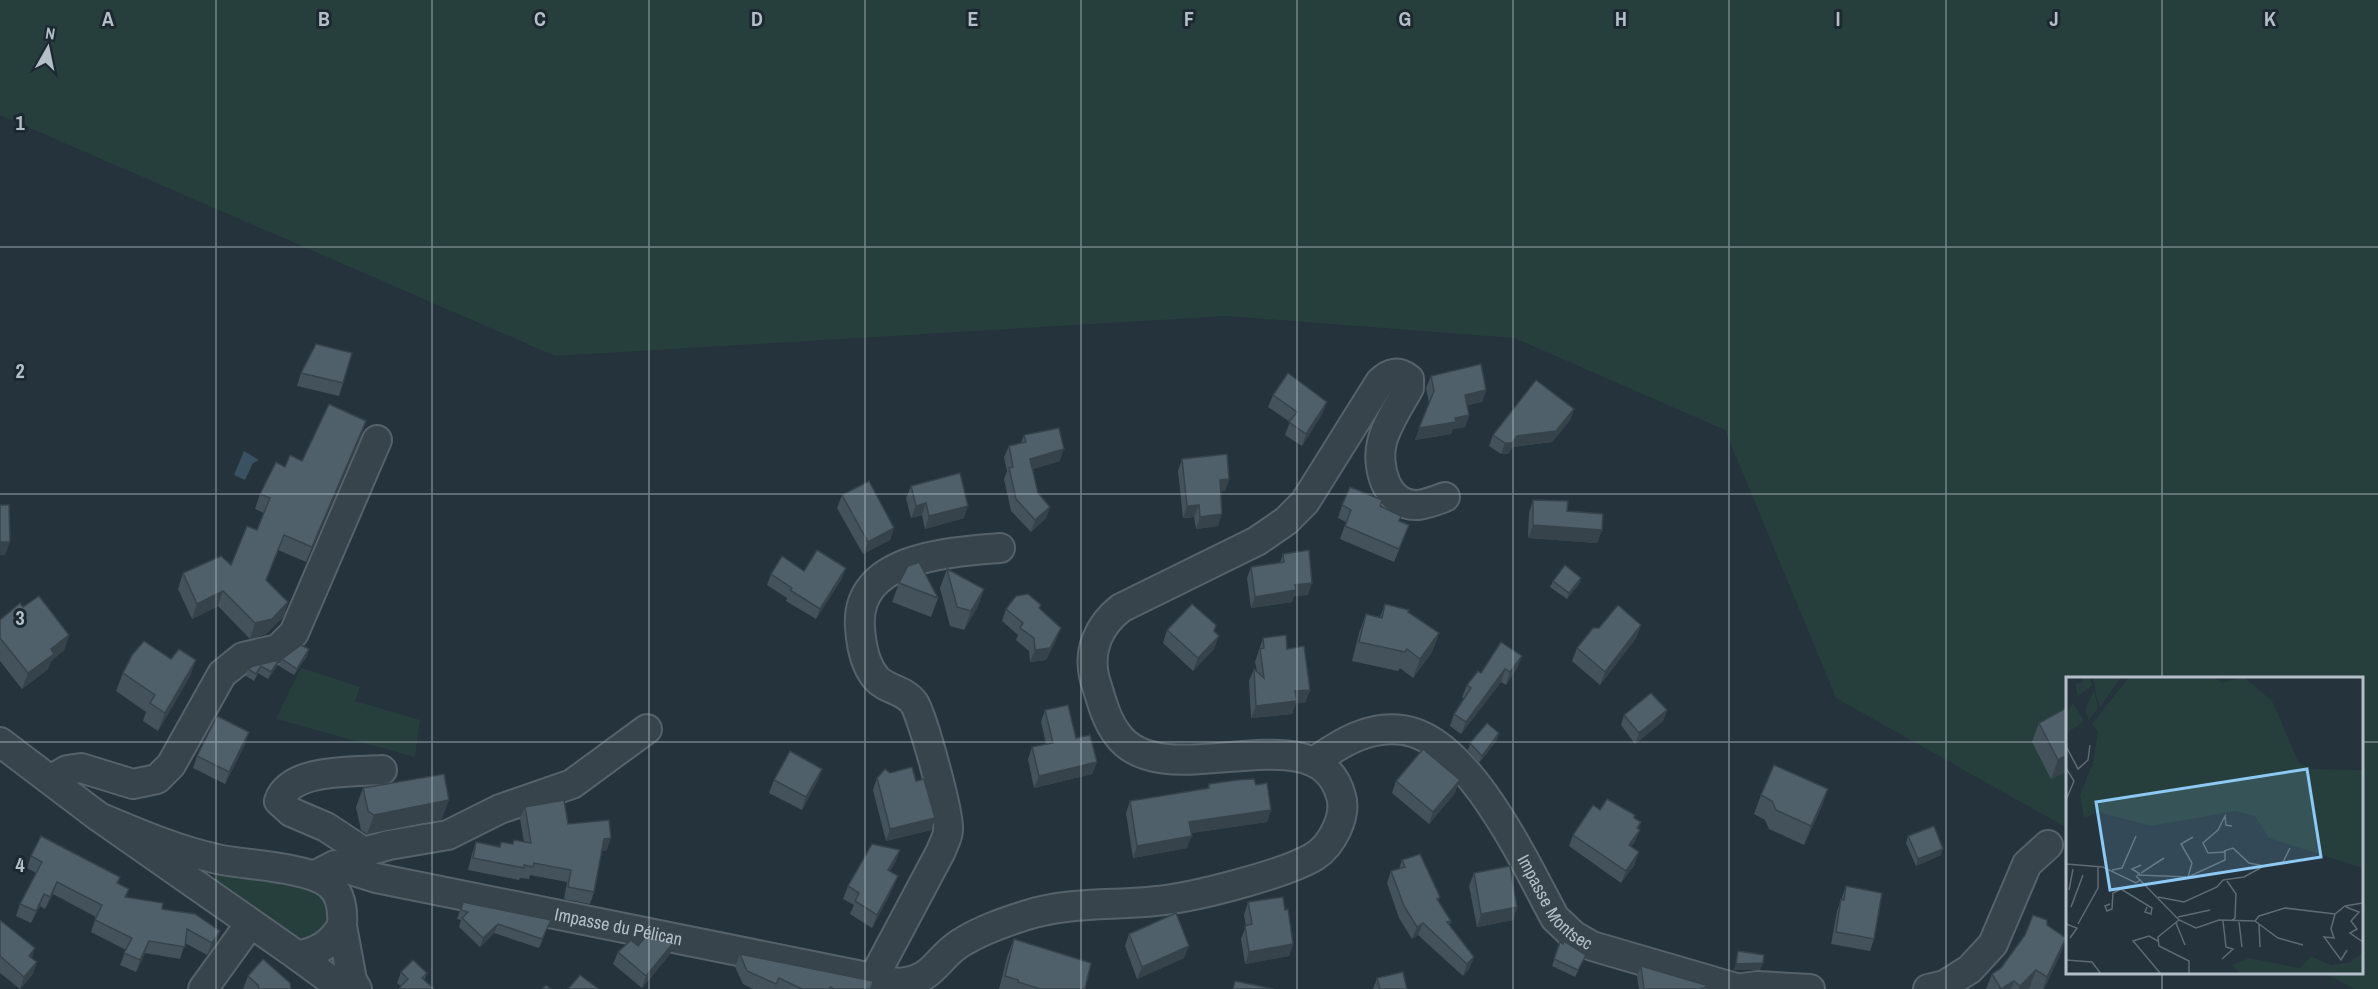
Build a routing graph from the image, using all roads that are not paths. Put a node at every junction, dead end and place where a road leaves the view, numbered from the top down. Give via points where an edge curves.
1 (377, 440) dead end
2 (1445, 497) dead end
3 (1000, 548) dead end
4 (647, 729) dead end
5 (0, 742) edge
6 (1315, 761) junction
7 (382, 770) dead end
8 (52, 779) junction
9 (99, 817) junction
10 (140, 834) junction
11 (2048, 845) dead end
12 (216, 859) junction
13 (359, 865) junction
14 (311, 875) junction
15 (204, 890) junction
16 (338, 896) junction
17 (250, 924) junction
18 (342, 926) junction
19 (298, 956) junction
20 (874, 977) junction
21 (203, 989) edge
22 (343, 989) edge
23 (357, 989) edge
24 (1736, 989) edge
25 (1810, 989) edge
26 (1928, 989) edge

1 - 8 street via 294,633 278,649 243,657 222,674 171,765 157,779 133,784 81,768
2 - 6 street via 1419,505 1407,504 1392,494 1383,478 1379,460 1382,440 1409,388 1406,376 1387,375 1305,502 1286,521 1257,541 1121,608 1105,620 1093,654 1094,675 1106,714 1118,736 1136,751 1168,760 1295,755
3 - 20 street via 950,552 895,568 869,586 860,602 861,644 876,678 906,695 919,713 948,831
4 - 13 street via 572,784 501,809 448,835 389,844
5 - 8 street
6 - 20 street, Impasse du Pélican via 1341,795 1342,809 1331,840 1317,855 1297,865 1171,900 1039,912 994,926 962,942 915,982 897,983
6 - 24 street, Impasse Montsec via 1349,738 1388,729 1406,730 1428,740 1460,765 1480,788 1555,918 1573,935 1592,946
7 - 13 street via 300,779 283,792 279,801 291,812 326,827
8 - 9 street
9 - 10 street
9 - 15 street
10 - 12 street
10 - 14 street via 278,859
11 - 26 street via 2027,864 1993,944 1970,969 1945,985
12 - 14 street
12 - 15 street via 203,875
13 - 14 street, Impasse du Pélican via 335,865
13 - 16 street
13 - 20 street, Impasse du Pélican
14 - 16 street via 329,884
15 - 17 street
16 - 18 street
17 - 19 street
17 - 21 street
18 - 19 street via 332,941 318,951
18 - 23 street
19 - 22 street
24 - 25 street, Impasse Montsec

